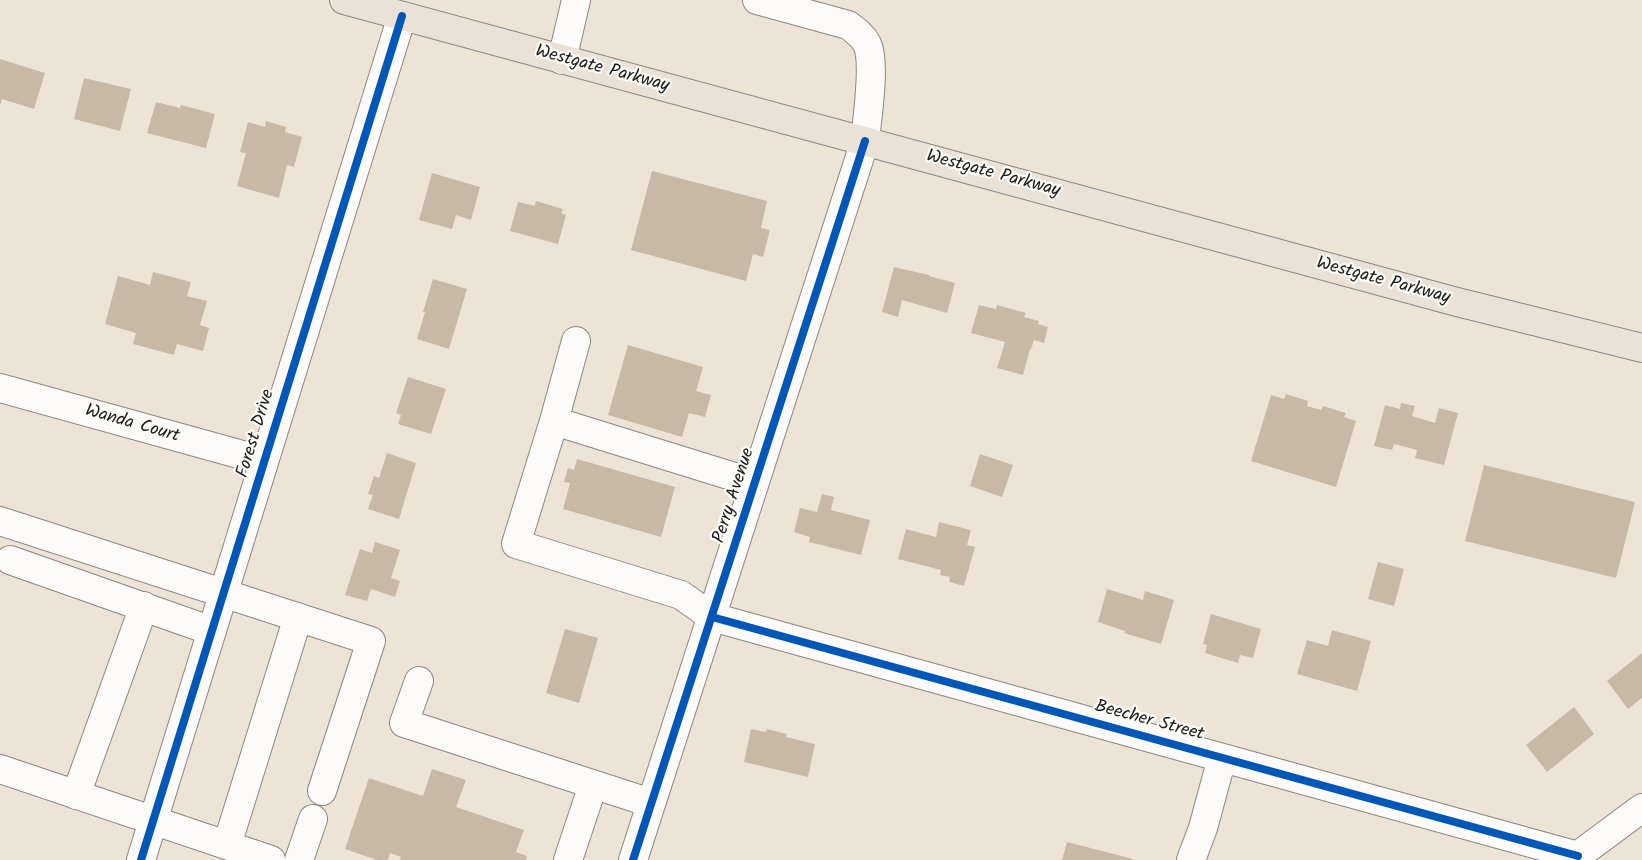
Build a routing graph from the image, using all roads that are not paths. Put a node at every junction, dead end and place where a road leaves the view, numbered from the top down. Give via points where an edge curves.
1 (344, 0) edge
2 (576, 0) edge
3 (757, 0) edge
4 (402, 16) junction
5 (562, 60) junction
6 (865, 140) junction
7 (576, 341) dead end
8 (1642, 348) edge
9 (0, 388) edge
10 (554, 421) junction
11 (264, 461) junction
12 (754, 483) junction
13 (0, 520) edge
14 (10, 560) dead end
15 (223, 594) junction
16 (144, 606) junction
17 (298, 617) junction
18 (712, 617) junction
19 (212, 631) junction
20 (419, 681) dead end
21 (1222, 758) junction
22 (0, 770) edge
23 (593, 785) junction
24 (322, 791) dead end
25 (76, 795) junction
26 (651, 804) junction
27 (1642, 808) edge
28 (313, 819) dead end
29 (153, 820) junction
30 (226, 845) junction
31 (1575, 858) edge
32 (141, 860) edge
33 (271, 860) edge
34 (299, 860) edge
35 (568, 860) edge
36 (633, 860) edge
37 (1191, 860) edge

1 - 4 main road, Westgate Parkway
2 - 5 street
3 - 6 street, Perry Avenue via 848,25 860,34 868,45 870,62
4 - 5 main road, Westgate Parkway
4 - 11 street, Forest Drive
5 - 6 main road, Westgate Parkway
6 - 8 main road, Westgate Parkway via 1457,302
6 - 12 street, Perry Avenue
7 - 10 street
9 - 11 street, Wanda Court
10 - 12 street
10 - 18 street, Beecher Street via 516,544 681,595
11 - 15 street, Forest Drive
12 - 18 street, Perry Avenue
13 - 15 street
14 - 16 street
15 - 17 street
15 - 19 street, Forest Drive
16 - 19 street
16 - 25 street
17 - 24 street via 372,641
17 - 30 street
18 - 21 street, Beecher Street
18 - 26 street, Perry Avenue
19 - 29 street, Forest Drive
20 - 23 street via 404,723
21 - 31 street, Beecher Street
21 - 37 street
22 - 25 street
23 - 26 street
23 - 35 street
25 - 29 street
26 - 36 street, Perry Avenue
27 - 31 street
28 - 34 street
29 - 30 street
29 - 32 street, Forest Drive
30 - 33 street

